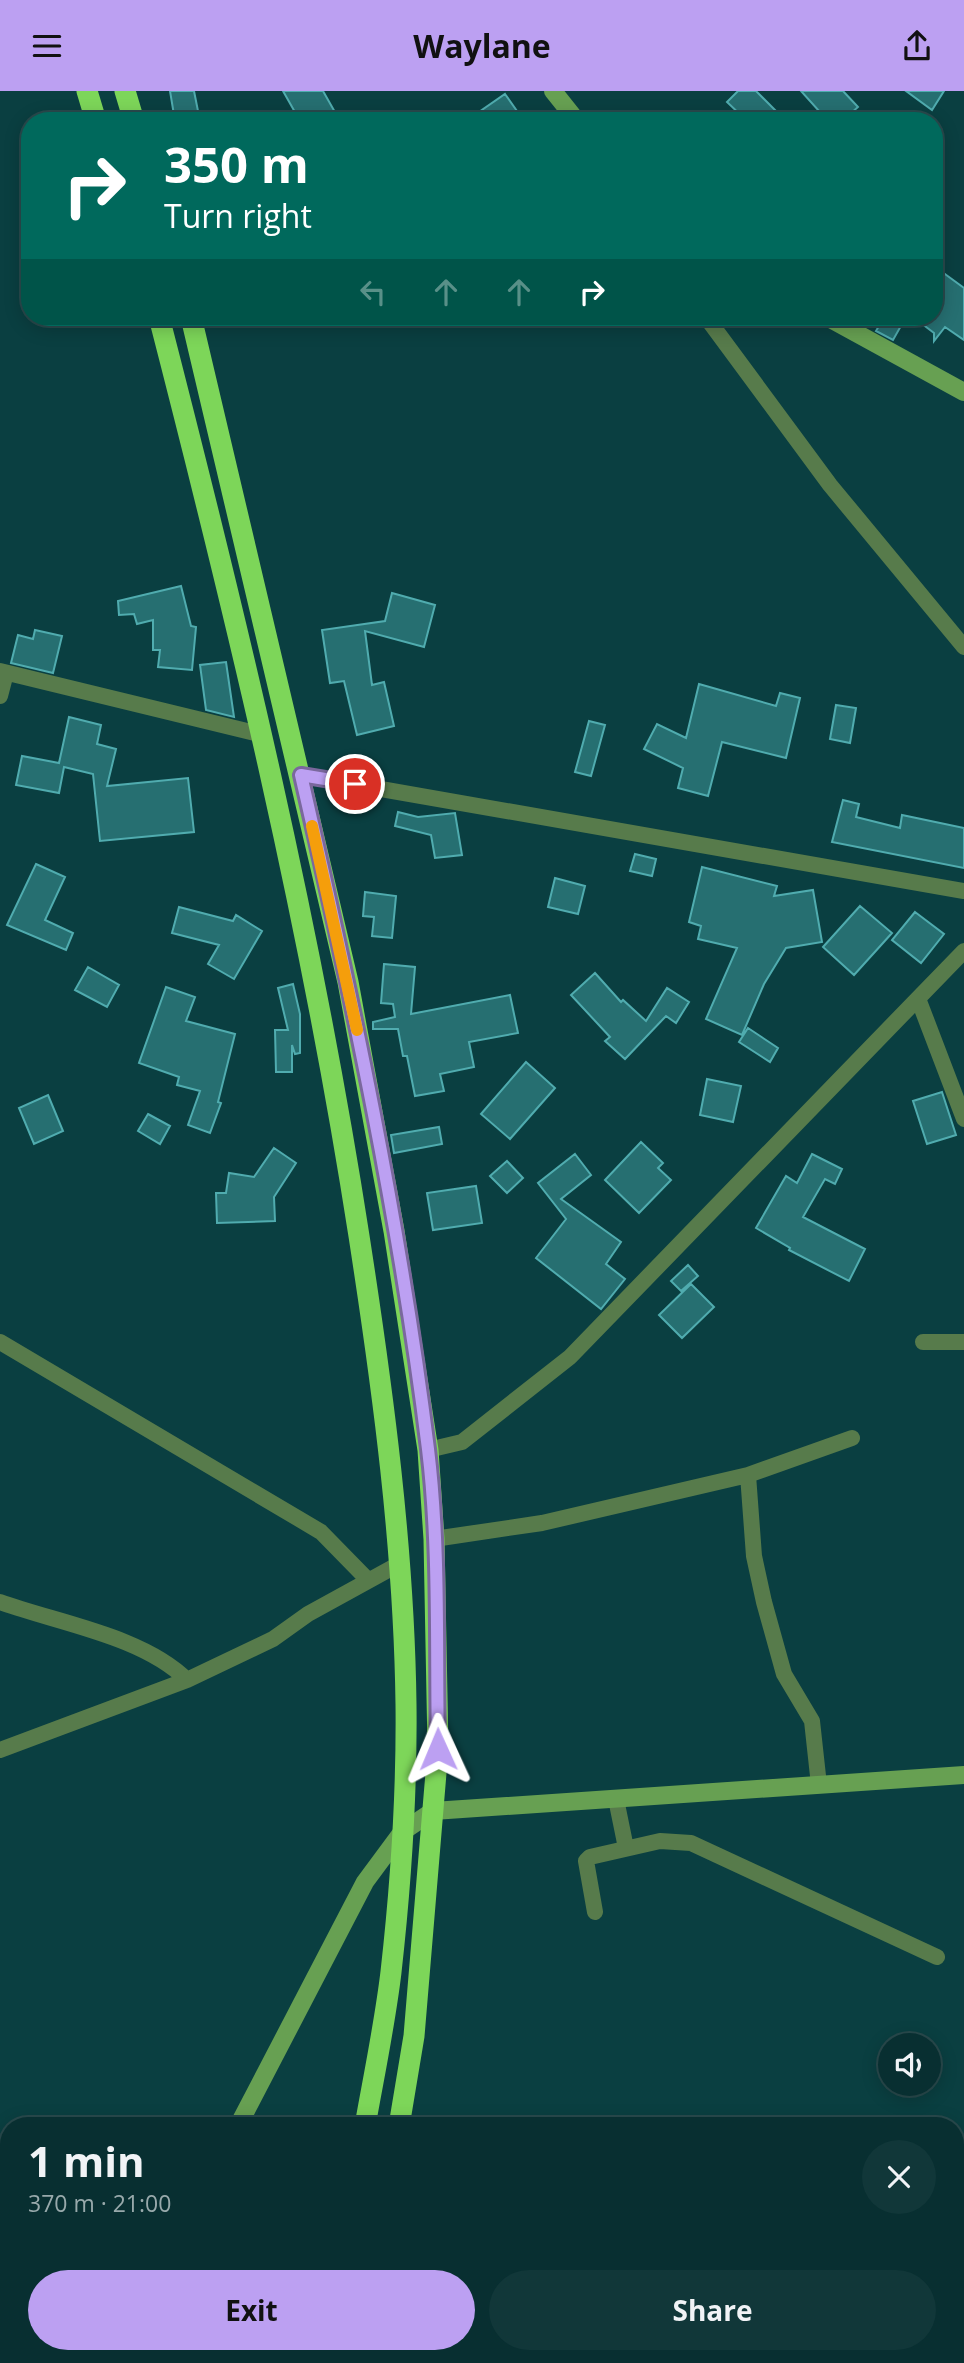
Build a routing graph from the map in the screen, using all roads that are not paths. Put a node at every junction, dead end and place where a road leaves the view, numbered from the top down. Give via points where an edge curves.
1 (87, 91) edge
2 (125, 91) edge
3 (552, 91) edge
4 (93, 112) edge
5 (131, 112) edge
6 (570, 112) edge
7 (161, 326) edge
8 (193, 326) edge
9 (713, 326) edge
10 (843, 326) edge
11 (964, 392) edge
12 (964, 647) edge
13 (3, 672) edge
14 (0, 697) edge
15 (263, 735) junction
16 (301, 775) junction
17 (964, 891) edge
18 (964, 951) edge
19 (919, 1001) junction
20 (964, 1119) edge
21 (0, 1342) edge
22 (923, 1342) dead end
23 (964, 1342) edge
24 (852, 1438) dead end
25 (428, 1450) junction
26 (748, 1475) junction
27 (434, 1539) junction
28 (399, 1564) junction
29 (368, 1580) junction
30 (0, 1602) edge
31 (187, 1680) junction
32 (0, 1750) edge
33 (964, 1775) edge
34 (819, 1785) junction
35 (616, 1799) junction
36 (433, 1811) junction
37 (402, 1832) junction
38 (626, 1848) junction
39 (595, 1912) dead end
40 (937, 1957) dead end
41 (242, 2117) edge
42 (367, 2117) edge
43 (400, 2117) edge

1 - 4 highway
2 - 5 highway
3 - 6 street
7 - 15 highway
8 - 16 highway
9 - 12 street via 830,485
10 - 11 street
13 - 14 street
13 - 15 street
15 - 28 highway via 338,1104 387,1436
16 - 17 street
16 - 25 highway via 351,995
18 - 19 street
19 - 20 street
19 - 25 street via 570,1357 462,1442
21 - 29 street via 321,1532
22 - 23 street
24 - 26 street
25 - 27 highway
26 - 27 street via 542,1523
26 - 34 street via 754,1556 764,1602 784,1674 812,1721
27 - 36 highway via 438,1749
28 - 29 street
28 - 37 highway via 406,1703
29 - 31 street via 273,1639
30 - 31 street via 128,1644 174,1667
31 - 32 street
33 - 34 street
34 - 35 street
35 - 36 street
35 - 38 street
36 - 37 street
36 - 43 highway via 414,2036
37 - 41 street via 365,1882
37 - 42 highway via 391,1975
38 - 39 street via 586,1861
38 - 40 street via 691,1843

